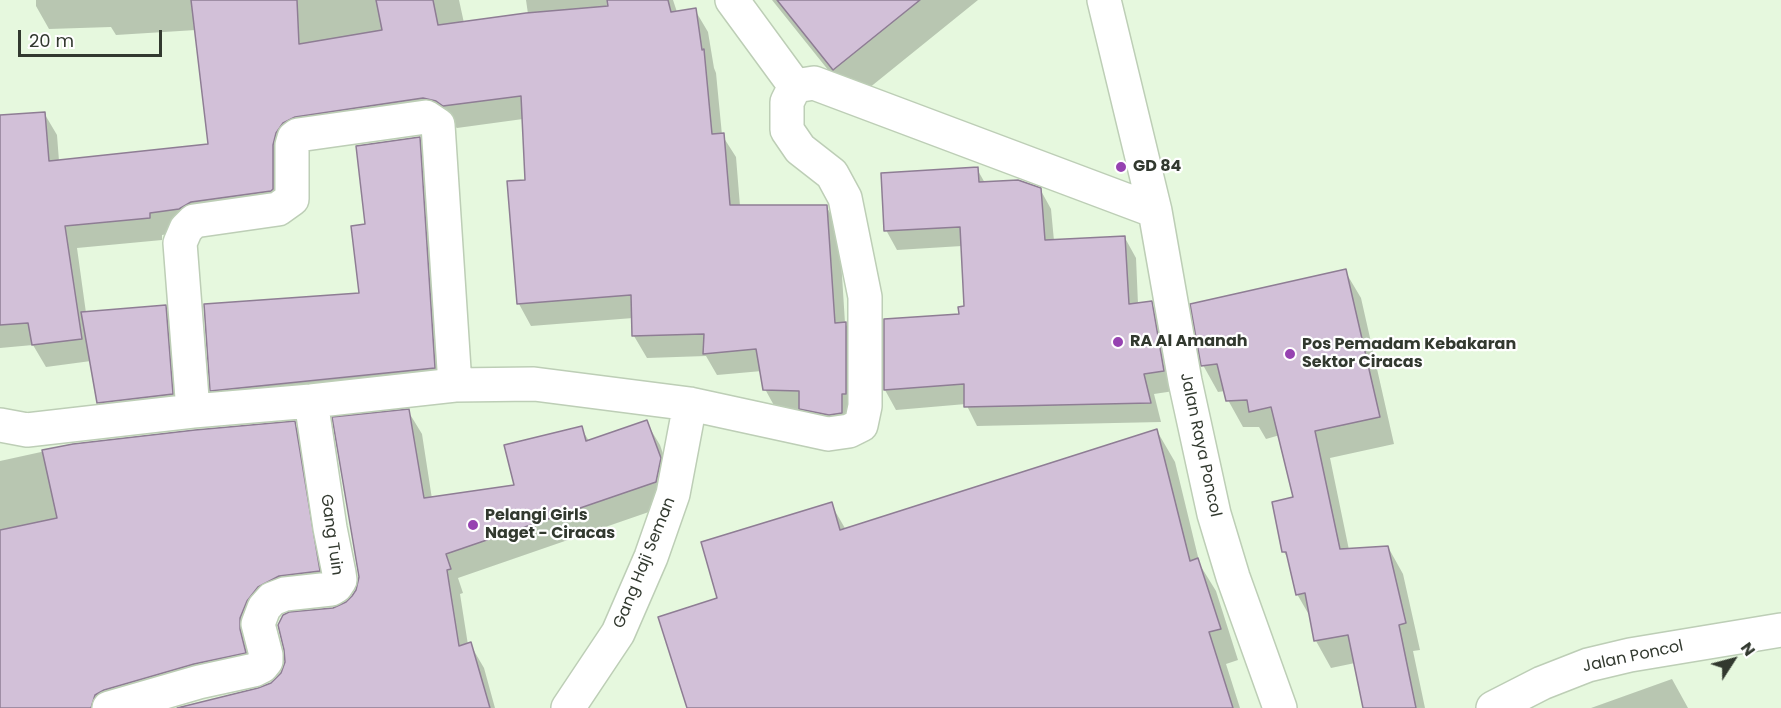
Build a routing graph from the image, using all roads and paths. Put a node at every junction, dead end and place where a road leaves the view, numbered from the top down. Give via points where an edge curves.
1 (732, 0) edge
2 (1104, 0) edge
3 (795, 86) junction
4 (1155, 211) junction
5 (455, 385) junction
6 (311, 401) junction
7 (690, 404) junction
8 (193, 411) junction
9 (0, 425) edge
10 (1781, 630) edge
11 (203, 695) edge
12 (109, 708) edge
13 (568, 708) edge
14 (1280, 708) edge
15 (1493, 708) edge

1 - 3 street
2 - 4 street, Jalan Raya Poncol
3 - 4 street via 814,83
3 - 7 street via 787,102 787,130 800,149 832,174 844,198 865,297 865,406 861,425 828,434
4 - 14 street, Jalan Raya Poncol via 1185,381 1214,514
5 - 6 street
5 - 7 street via 534,384
5 - 8 street via 438,125 426,117 298,135 292,145 292,199 278,209 194,221 186,229 180,243
6 - 8 street
6 - 11 street, Gang Tuin via 339,583 331,590 272,599 258,624 266,661
7 - 13 street, Gang Haji Seman via 673,495 651,556 618,633
8 - 9 street via 27,430
10 - 15 street, Jalan Poncol via 1588,665 1542,682
11 - 12 street, Gang Tuin

